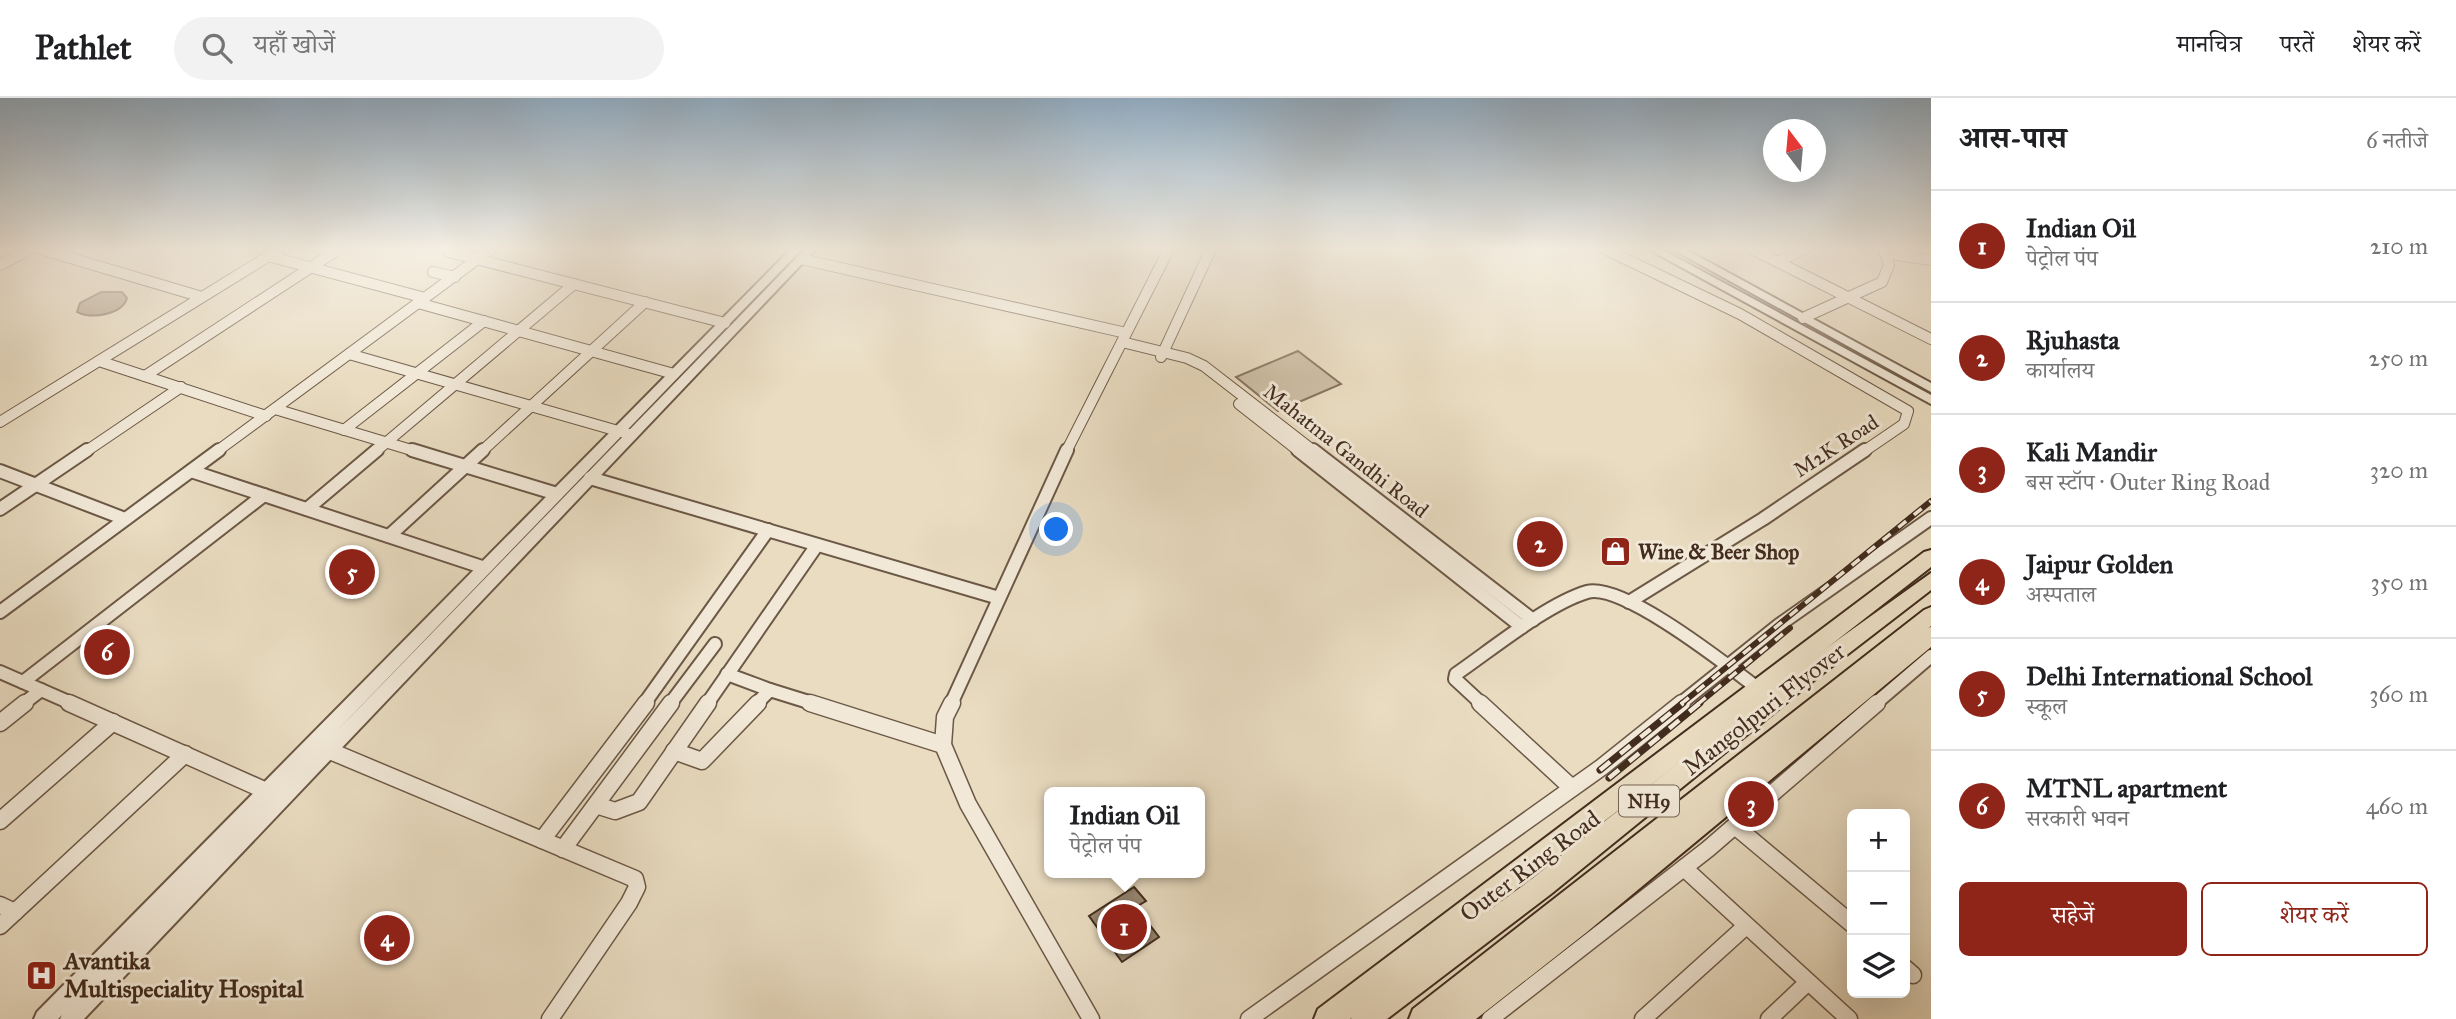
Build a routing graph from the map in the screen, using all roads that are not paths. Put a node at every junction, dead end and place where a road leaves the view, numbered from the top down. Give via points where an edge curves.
1 (185, 292) edge
2 (210, 292) edge
3 (275, 292) edge
4 (394, 292) edge
5 (433, 292) edge
6 (565, 292) edge
7 (605, 292) edge
8 (759, 292) edge
9 (764, 292) edge
10 (945, 292) edge
11 (1147, 292) edge
12 (1191, 292) edge
13 (1696, 292) edge
14 (1732, 292) edge
15 (1755, 292) edge
16 (1836, 292) edge
17 (1861, 292) edge
18 (202, 297) junction
19 (1848, 298) junction
20 (422, 300) junction
21 (645, 302) junction
22 (1803, 318) junction
23 (484, 321) junction
24 (725, 323) junction
25 (1791, 324) junction
26 (1763, 327) junction
27 (519, 331) junction
28 (1929, 335) edge
29 (1122, 342) junction
30 (591, 351) junction
31 (349, 354) junction
32 (1162, 355) junction
33 (99, 360) junction
34 (415, 373) junction
35 (674, 374) junction
36 (145, 376) junction
37 (1913, 378) junction
38 (455, 384) junction
39 (1901, 384) junction
40 (181, 387) junction
41 (1931, 388) edge
42 (1931, 400) edge
43 (531, 406) junction
44 (271, 412) junction
45 (0, 422) edge
46 (344, 430) junction
47 (626, 433) junction
48 (386, 442) junction
49 (465, 466) junction
50 (0, 471) edge
51 (191, 471) junction
52 (590, 478) junction
53 (36, 485) junction
54 (558, 494) junction
55 (264, 495) junction
56 (0, 509) edge
57 (307, 509) junction
58 (1931, 518) edge
59 (125, 519) junction
60 (768, 530) junction
61 (388, 536) junction
62 (817, 545) junction
63 (1931, 563) edge
64 (485, 568) junction
65 (999, 598) junction
66 (1629, 602) junction
67 (0, 612) edge
68 (1931, 615) edge
69 (1527, 624) junction
70 (1931, 635) edge
71 (715, 644) dead end
72 (1931, 656) edge
73 (1727, 668) junction
74 (0, 672) edge
75 (727, 674) junction
76 (23, 682) junction
77 (41, 690) junction
78 (770, 690) junction
79 (1759, 690) junction
80 (113, 722) junction
81 (0, 723) edge
82 (313, 744) junction
83 (943, 745) junction
84 (331, 751) junction
85 (674, 751) junction
86 (185, 754) junction
87 (1572, 788) junction
88 (267, 791) junction
89 (282, 798) junction
90 (596, 804) junction
91 (0, 821) edge
92 (1735, 825) junction
93 (542, 840) junction
94 (563, 849) junction
95 (1684, 868) junction
96 (8, 908) edge
97 (1847, 920) edge
98 (0, 926) edge
99 (1746, 926) junction
100 (1807, 983) junction
101 (44, 1019) edge
102 (70, 1019) edge
103 (550, 1019) edge
104 (1091, 1019) edge
105 (1248, 1019) edge
106 (1328, 1019) edge
107 (1365, 1019) edge
108 (1423, 1019) edge
109 (1454, 1019) edge
110 (1490, 1019) edge
111 (1643, 1019) edge
112 (1769, 1019) edge
113 (1849, 1019) edge

1 - 18 street
2 - 18 street
3 - 36 street
4 - 20 street
5 - 20 street
6 - 27 street
7 - 21 street
8 - 24 street
9 - 47 street
10 - 29 street, Mahatma Gandhi Road
11 - 29 street
12 - 32 street
13 - 26 street, M2K Road
14 - 25 street
15 - 22 street
16 - 19 street
17 - 19 street
18 - 33 street
19 - 22 street
19 - 28 street
20 - 23 street
20 - 31 street
21 - 24 street
21 - 30 street
22 - 37 street
23 - 27 street
23 - 34 street
24 - 35 street
25 - 26 street
25 - 39 street
26 - 66 street, M2K Road via 1899,403 1908,411 1906,422
27 - 30 street
27 - 38 street
29 - 32 street, Mahatma Gandhi Road
29 - 65 street
30 - 35 street
30 - 43 street
31 - 34 street
31 - 44 street
32 - 69 street, Mahatma Gandhi Road via 1196,369
33 - 36 street
33 - 45 street
34 - 38 street
34 - 46 street
35 - 47 street
36 - 40 street
37 - 39 street
37 - 41 street
38 - 43 street
38 - 48 street
39 - 42 street
40 - 44 street
40 - 53 street
43 - 47 street
43 - 49 street
44 - 46 street
44 - 51 street
46 - 48 street
47 - 52 street
47 - 54 street
48 - 49 street
48 - 57 street
49 - 54 street
49 - 61 street
50 - 53 street
51 - 55 street
51 - 59 street
52 - 60 street
52 - 84 street
53 - 56 street
53 - 59 street
54 - 64 street
55 - 57 street
55 - 76 street
57 - 61 street
58 - 73 street via 1779,625
59 - 67 street
60 - 62 street
60 - 93 street
61 - 64 street
62 - 65 street
62 - 75 street
63 - 79 main road, Outer Ring Road
63 - 107 main road, Mangolpuri Flyover / NH9 via 1805,675 1542,886
64 - 82 street
65 - 83 street via 945,717
66 - 69 street via 1595,591
66 - 73 street
68 - 108 main road, Mangolpuri Flyover / NH9
69 - 87 street via 1455,679
70 - 109 main road
71 - 90 street
72 - 92 street
73 - 79 street
73 - 87 street
74 - 76 street
75 - 78 street
75 - 85 street
76 - 77 street
77 - 80 street
77 - 81 street
78 - 83 street
78 - 85 street via 702,761
79 - 106 main road, Outer Ring Road
80 - 86 street
80 - 91 street
82 - 84 street
82 - 88 street
83 - 104 street via 968,804
84 - 89 street
84 - 93 street
85 - 90 street via 639,802 615,811
86 - 88 street
86 - 96 street
87 - 105 street
88 - 89 street
88 - 101 street
89 - 102 street
90 - 94 street
92 - 95 street
92 - 97 street
93 - 94 street
94 - 103 street via 635,879 637,887
95 - 99 street
95 - 110 street
96 - 98 street
99 - 100 street
99 - 111 street
100 - 112 street
100 - 113 street

